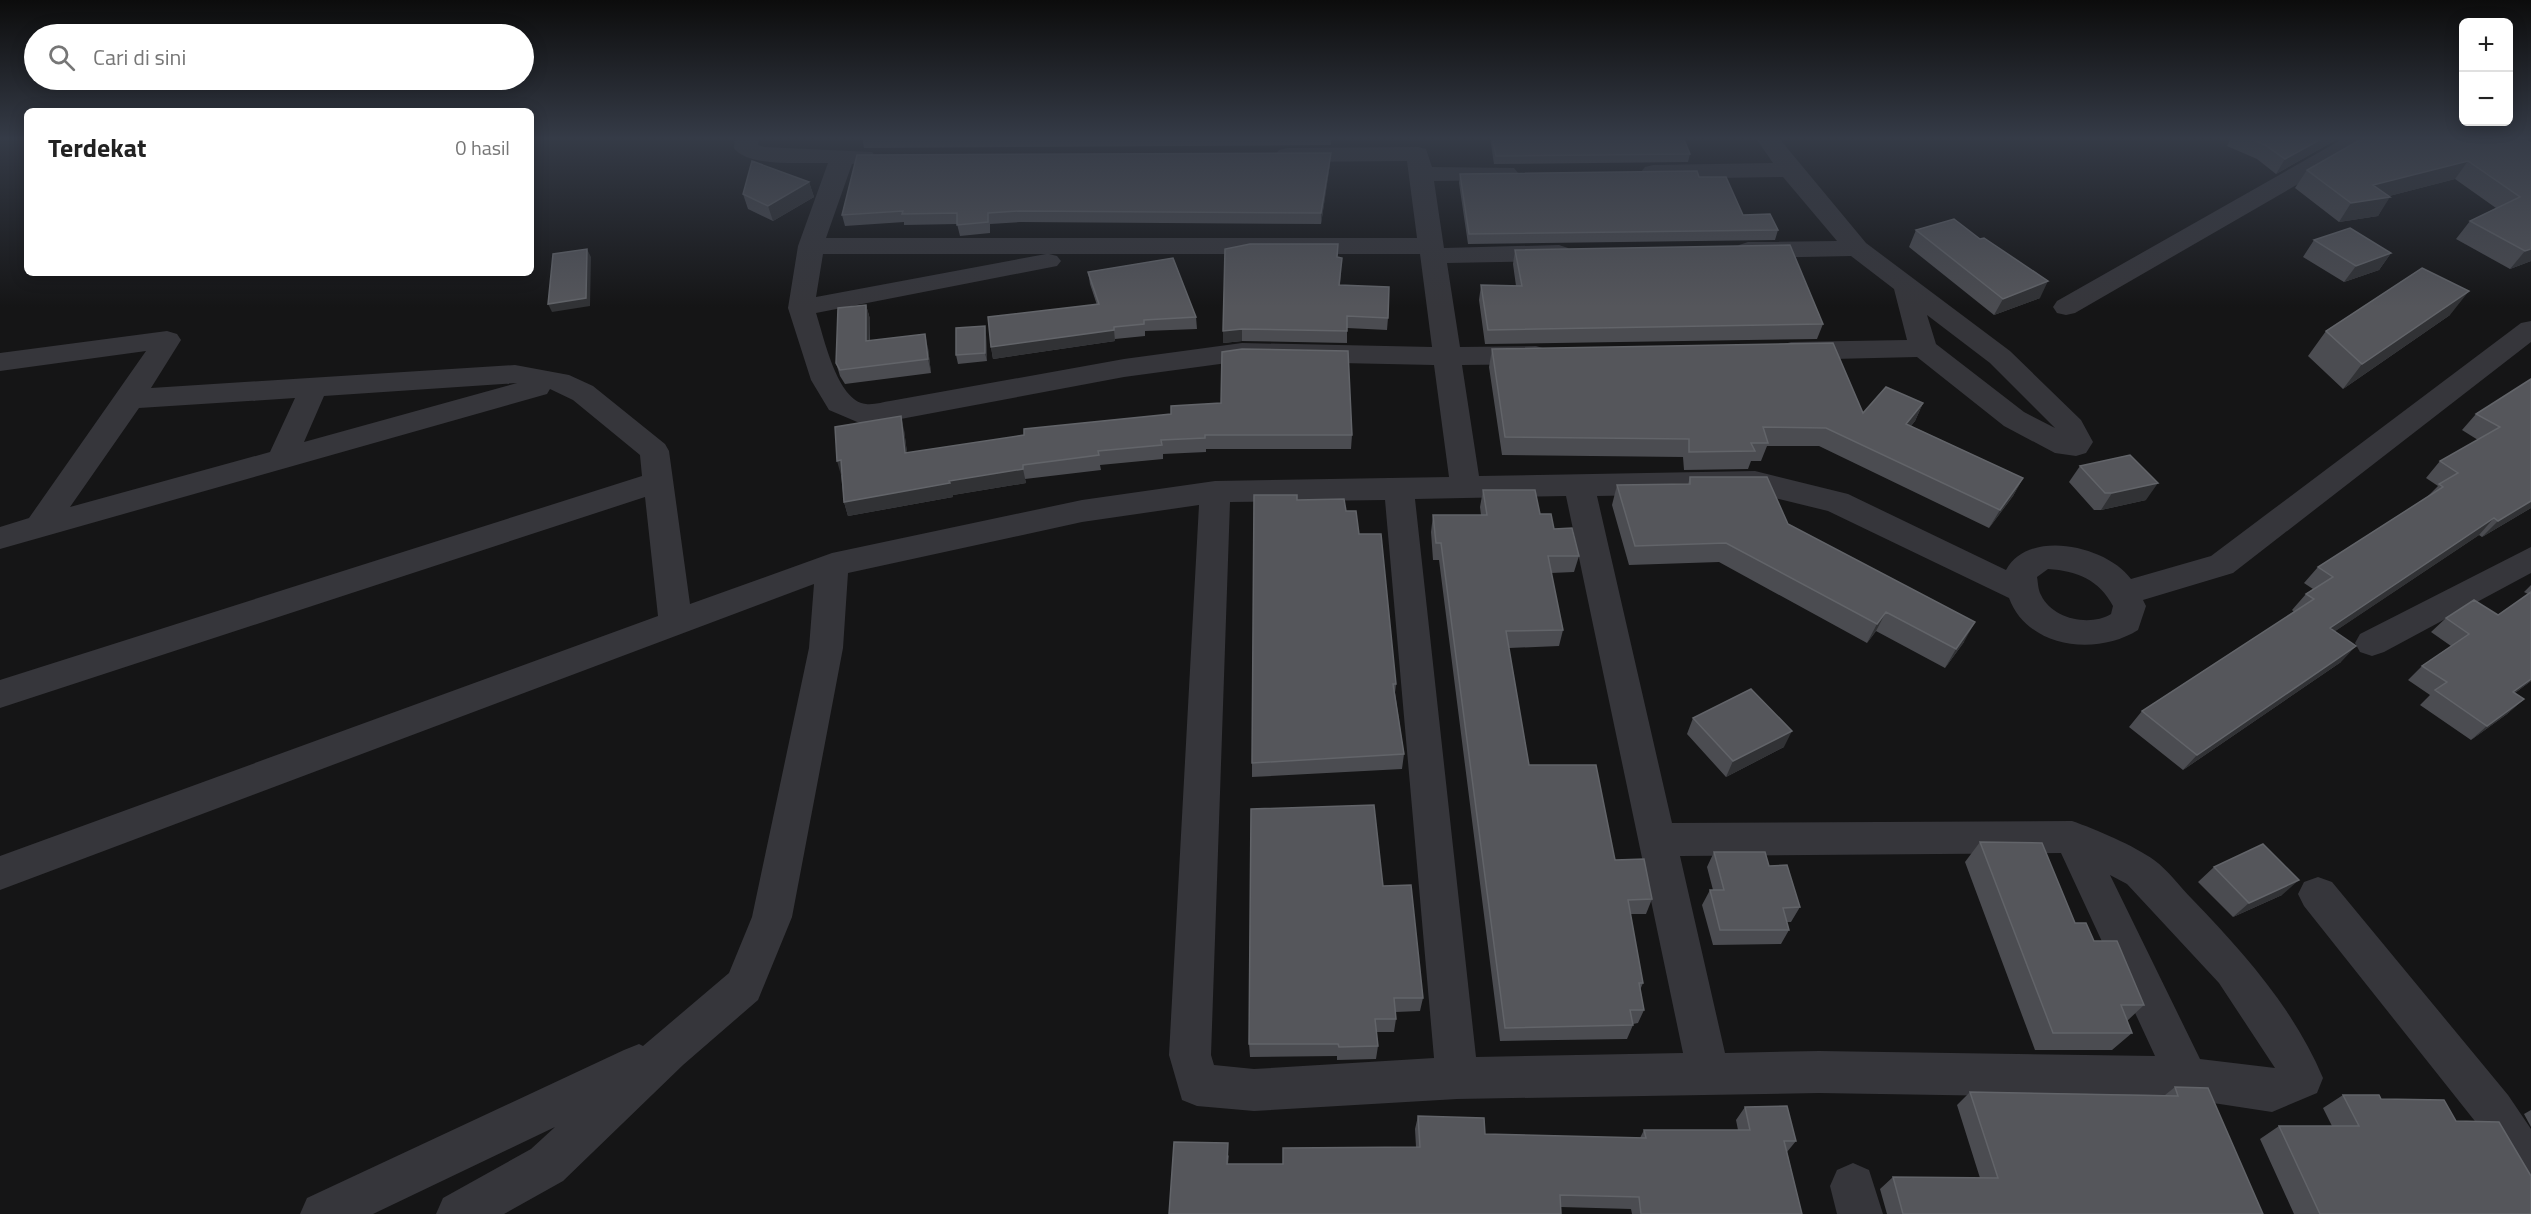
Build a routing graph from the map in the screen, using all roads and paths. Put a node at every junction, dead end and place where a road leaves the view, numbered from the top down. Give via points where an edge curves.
1 (829, 194) edge
2 (1424, 194) edge
3 (1810, 194) edge
4 (2264, 194) edge
5 (811, 246) junction
6 (1123, 247) junction
7 (1857, 248) junction
8 (1432, 251) junction
9 (1728, 251) edge
10 (1586, 253) edge
11 (1907, 289) junction
12 (2066, 307) dead end
13 (801, 308) junction
14 (2531, 328) edge
15 (1923, 348) junction
16 (1768, 351) edge
17 (1566, 354) edge
18 (1447, 356) junction
19 (0, 362) edge
20 (559, 381) junction
21 (314, 387) junction
22 (130, 399) junction
23 (282, 459) junction
24 (657, 482) junction
25 (1580, 485) junction
26 (1466, 488) junction
27 (1399, 489) junction
28 (1215, 492) junction
29 (40, 526) junction
30 (0, 538) edge
31 (2531, 559) edge
32 (832, 565) junction
33 (2019, 589) junction
34 (2125, 593) junction
35 (676, 623) junction
36 (2373, 643) dead end
37 (0, 694) edge
38 (2072, 837) junction
39 (1657, 840) junction
40 (0, 873) edge
41 (2318, 894) dead end
42 (668, 1051) junction
43 (1708, 1072) junction
44 (1457, 1078) junction
45 (2187, 1078) junction
46 (2531, 1168) edge
47 (323, 1214) edge
48 (459, 1214) edge

1 - 5 street
2 - 8 street
3 - 7 street
4 - 12 street
5 - 6 street
5 - 13 street
6 - 8 street
6 - 13 street
7 - 9 street
7 - 11 street
8 - 10 street
8 - 18 street
11 - 15 street
11 - 15 street via 2000,357 2071,428 2076,446 2065,446 2014,419
13 - 18 street via 817,361 832,392 839,403 862,414 1124,368 1242,352
14 - 34 street via 2222,565
15 - 16 street
17 - 18 street
18 - 26 street
19 - 22 street via 167,340
20 - 21 street via 515,374
20 - 23 street
20 - 24 street via 583,393 654,451
21 - 22 street
21 - 23 street
22 - 29 street
23 - 29 street
24 - 35 street
24 - 37 street
25 - 26 street
25 - 33 street via 1755,482 1837,502
25 - 39 street
26 - 27 street
27 - 28 street
27 - 44 street
28 - 32 street via 1082,511
28 - 44 street via 1190,1055 1197,1085 1254,1090
29 - 30 street
31 - 36 street
32 - 35 street
32 - 42 street via 826,648 772,918 744,986
33 - 34 street via 2020,574 2030,563 2047,557 2091,565 2112,578
33 - 34 street via 2028,605 2045,620 2068,631 2091,635 2112,632 2126,623 2131,610
35 - 40 street
38 - 39 street
38 - 45 street
38 - 45 street via 2141,872 2233,970 2288,1050 2302,1078 2272,1090
39 - 43 street
41 - 46 street via 2493,1110
42 - 47 street
42 - 48 street via 547,1165
43 - 44 street
43 - 45 street

